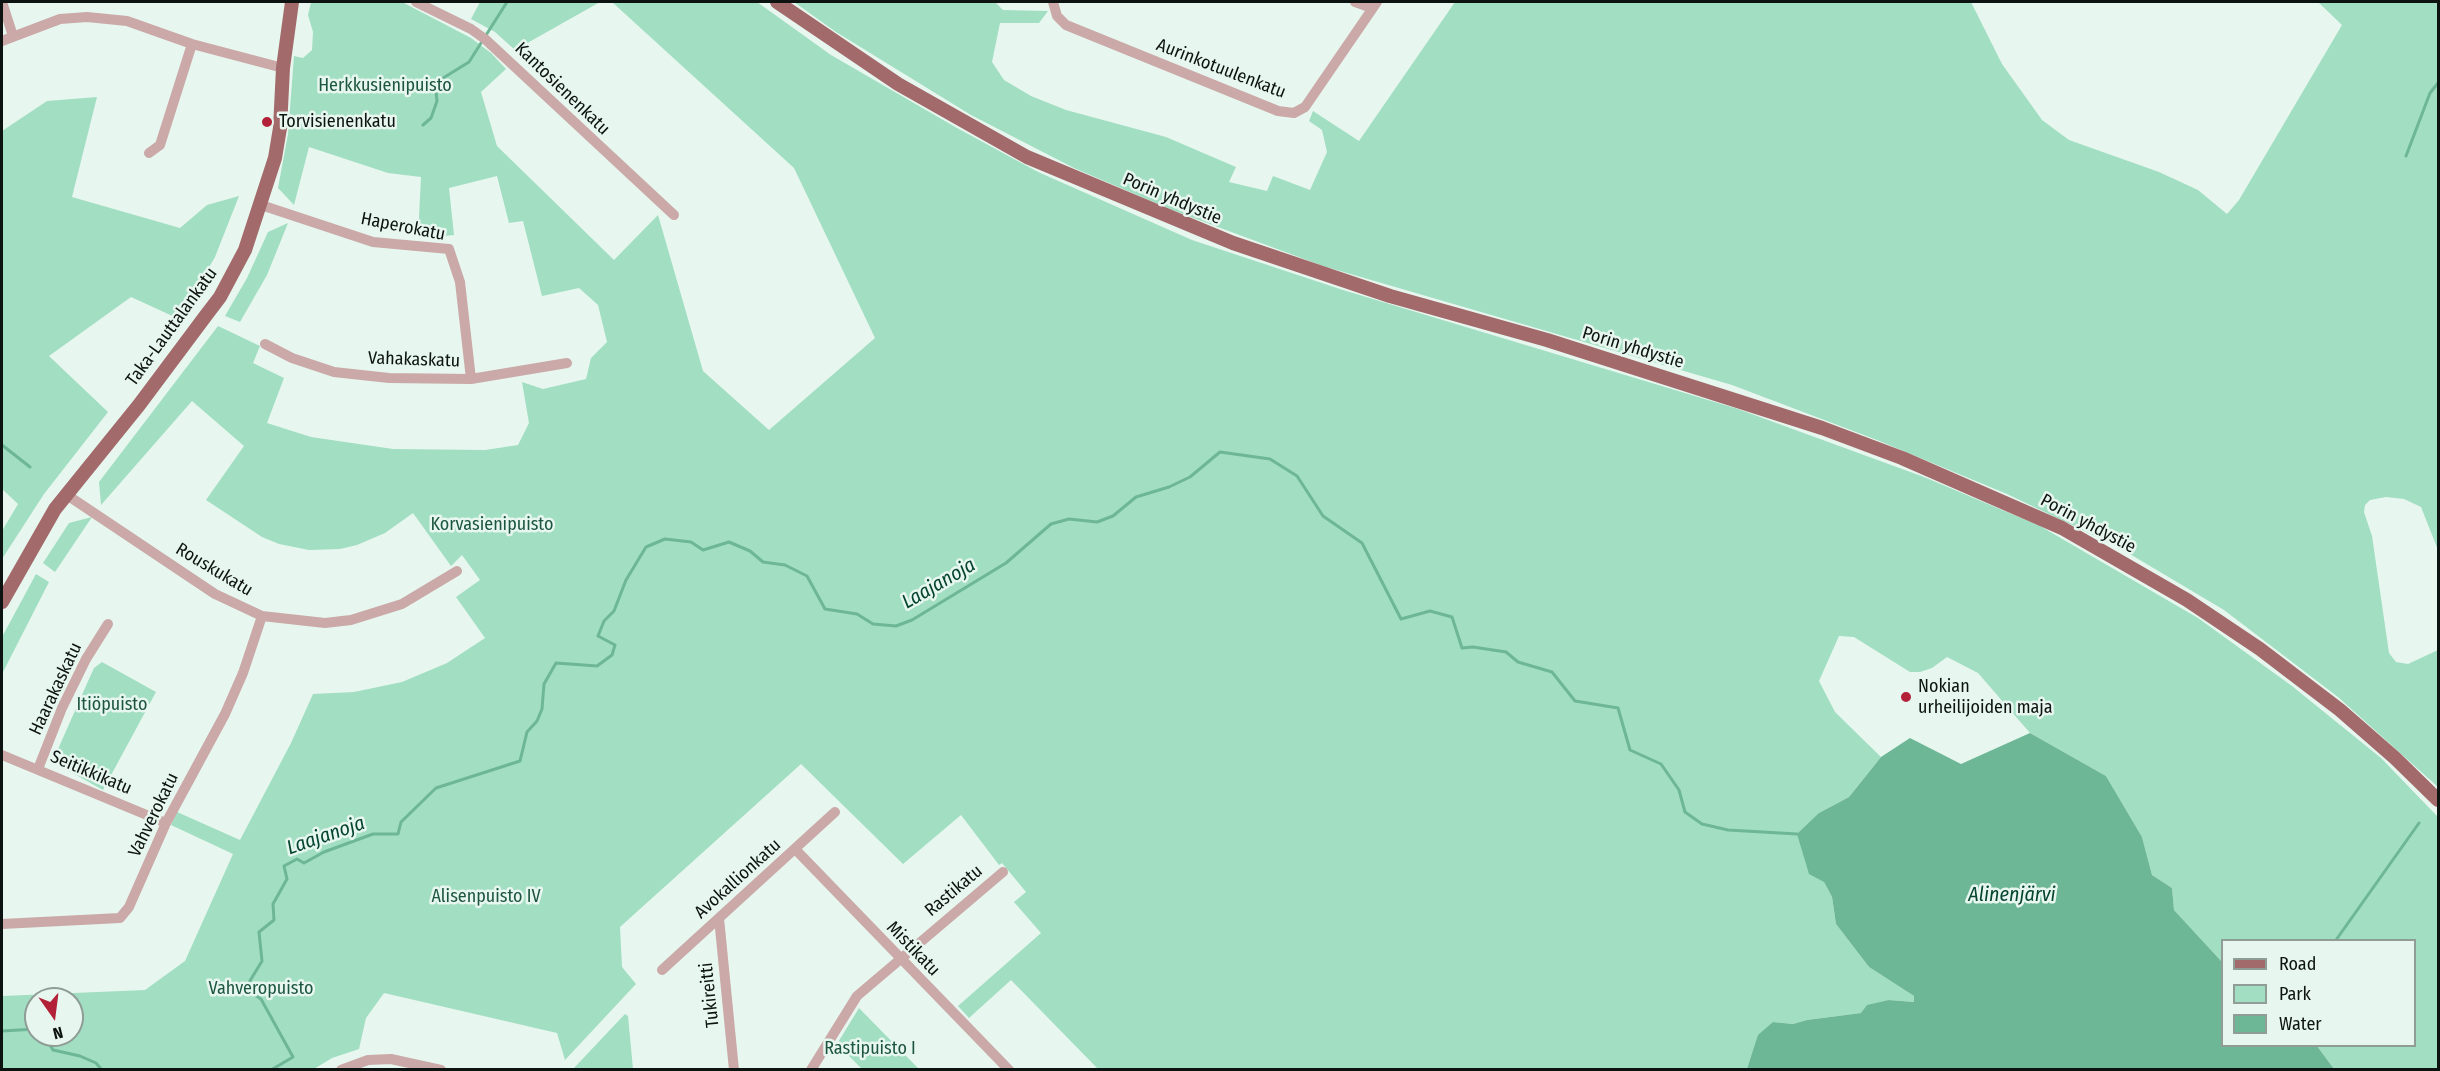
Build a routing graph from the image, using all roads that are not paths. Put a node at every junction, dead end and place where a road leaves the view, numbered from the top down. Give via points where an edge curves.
1 (2, 2) edge
2 (292, 2) edge
3 (416, 2) edge
4 (777, 2) edge
5 (1053, 2) edge
6 (1355, 2) edge
7 (1374, 5) edge
8 (13, 36) junction
9 (2, 40) edge
10 (192, 44) junction
11 (283, 68) junction
12 (149, 153) dead end
13 (261, 204) junction
14 (674, 215) dead end
15 (264, 344) dead end
16 (567, 363) dead end
17 (471, 379) junction
18 (67, 495) junction
19 (457, 570) dead end
20 (2, 602) edge
21 (262, 616) junction
22 (108, 624) dead end
23 (2, 755) edge
24 (38, 769) junction
25 (2439, 800) edge
26 (835, 812) dead end
27 (166, 823) junction
28 (795, 849) junction
29 (1003, 872) dead end
30 (719, 918) junction
31 (2, 924) edge
32 (899, 959) junction
33 (662, 970) dead end
34 (341, 1070) edge
35 (441, 1070) edge
36 (734, 1070) edge
37 (811, 1070) edge
38 (1009, 1070) edge

1 - 8 street
2 - 11 main road, Taka-Lauttalankatu
3 - 14 street, Kantosienenkatu via 485,39
4 - 25 main road, Porin yhdystie via 898,84 1027,157 1233,243 1390,296 1547,340 1810,424 1902,458 2062,528 2187,600 2260,649 2340,710
5 - 7 street, Aurinkotuulenkatu via 1057,16 1066,25 1278,111 1294,113 1305,107
6 - 7 street
8 - 9 street
8 - 10 street via 60,19 87,16 127,21
10 - 11 street
10 - 12 street via 160,145
11 - 13 main road, Taka-Lauttalankatu via 280,128
13 - 17 street, Haperokatu via 373,242 449,249 460,282
13 - 18 main road, Taka-Lauttalankatu via 245,250 220,297
15 - 17 street, Vahakaskatu via 334,372 400,379
16 - 17 street, Vahakaskatu
18 - 20 main road, Taka-Lauttalankatu
18 - 21 street, Rouskukatu via 215,594
19 - 21 street, Rouskukatu via 402,604 351,620 325,622
21 - 27 street, Vahverokatu via 226,712
22 - 24 street, Haarakaskatu via 62,708
23 - 24 street, Seitikkikatu
24 - 27 street, Seitikkikatu
26 - 28 street, Avokallionkatu
27 - 31 street, Vahverokatu via 129,907 120,918
28 - 30 street, Avokallionkatu
28 - 32 street, Mistikatu
29 - 32 street, Rastikatu
30 - 33 street, Avokallionkatu
30 - 36 street, Tukireitti
32 - 37 street, Rastikatu via 856,996
32 - 38 street, Mistikatu
34 - 35 street via 368,1060 391,1059

